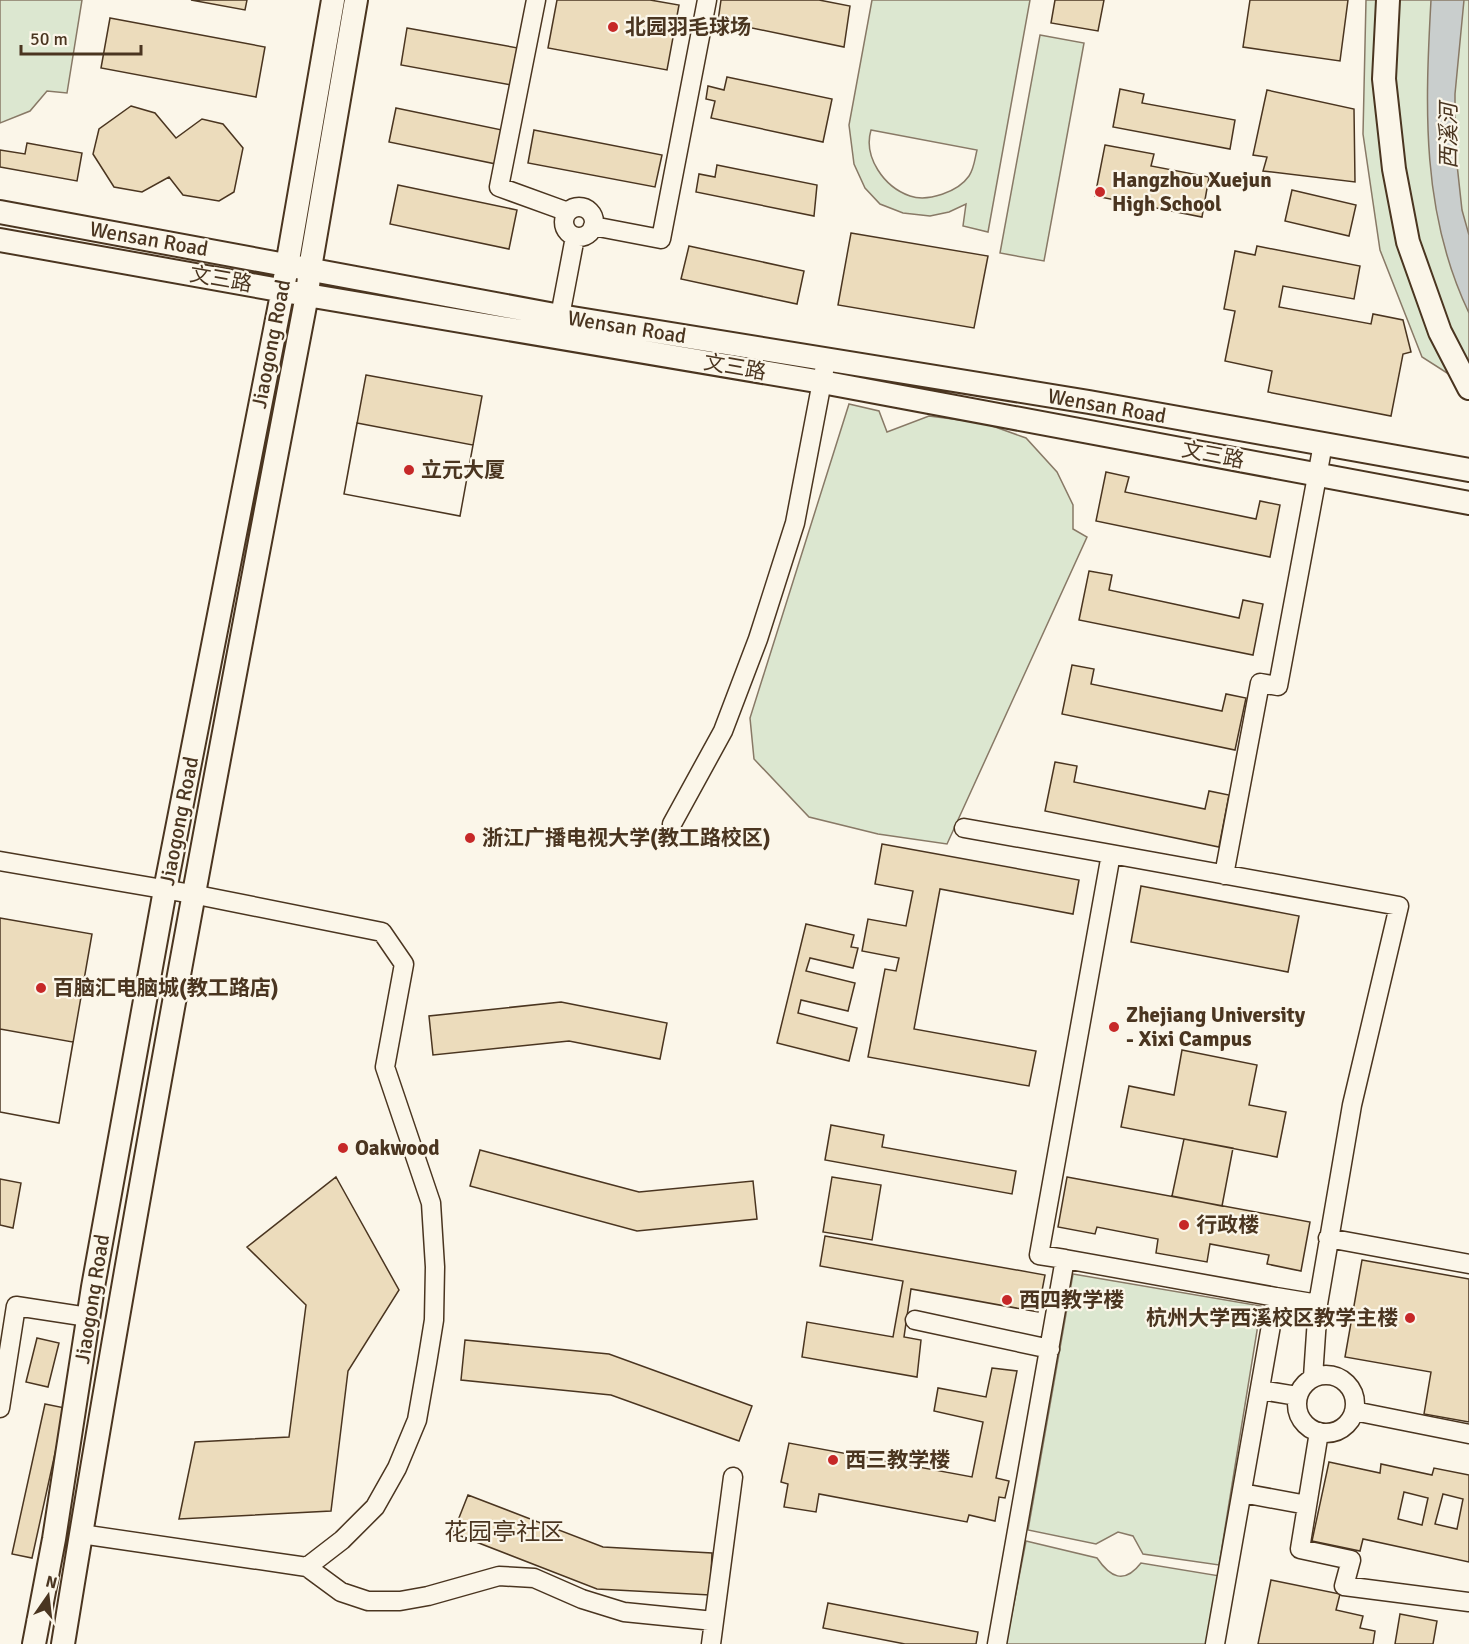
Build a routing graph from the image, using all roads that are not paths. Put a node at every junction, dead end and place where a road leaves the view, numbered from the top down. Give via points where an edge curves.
1 (333, 0) edge
2 (356, 0) edge
3 (536, 0) edge
4 (707, 0) edge
5 (1388, 0) edge
6 (0, 212) edge
7 (568, 212) junction
8 (593, 226) junction
9 (575, 237) junction
10 (0, 240) edge
11 (286, 264) junction
12 (310, 268) junction
13 (283, 290) junction
14 (307, 295) junction
15 (560, 316) junction
16 (824, 371) junction
17 (1469, 388) edge
18 (1323, 444) junction
19 (1469, 470) edge
20 (1316, 474) junction
21 (1469, 503) edge
22 (672, 824) dead end
23 (964, 828) dead end
24 (1111, 854) junction
25 (0, 861) edge
26 (1224, 875) junction
27 (165, 890) junction
28 (192, 894) junction
29 (1328, 1238) junction
30 (1065, 1259) junction
31 (1469, 1264) edge
32 (1276, 1297) junction
33 (1318, 1304) junction
34 (88, 1317) junction
35 (915, 1320) dead end
36 (1050, 1349) junction
37 (1313, 1377) junction
38 (1261, 1390) junction
39 (1297, 1396) junction
40 (0, 1408) edge
41 (1354, 1411) junction
42 (1319, 1432) junction
43 (1469, 1434) edge
44 (733, 1477) dead end
45 (1242, 1493) junction
46 (1307, 1505) junction
47 (81, 1534) junction
48 (307, 1567) junction
49 (1469, 1602) edge
50 (714, 1621) junction
51 (34, 1644) edge
52 (63, 1644) edge
53 (711, 1644) edge
54 (997, 1644) edge
55 (1215, 1644) edge

1 - 11 main road, Jiaogong Road
2 - 12 main road, Jiaogong Road
3 - 7 street via 499,187
4 - 8 street via 661,239
5 - 17 main road via 1384,79 1394,169 1408,242 1440,332
6 - 11 main road, Wensan Road
7 - 8 street via 586,209 593,217
7 - 9 street via 565,226
8 - 9 street via 584,236
9 - 15 street
10 - 13 main road, 文三路
11 - 12 main road, Wensan Road
11 - 13 main road, Jiaogong Road
12 - 14 main road, Jiaogong Road
12 - 15 main road, Wensan Road
13 - 14 main road, 文三路
13 - 27 main road, Jiaogong Road
14 - 16 main road, 文三路
14 - 28 main road, Jiaogong Road
15 - 16 main road, Wensan Road
16 - 18 main road, Wensan Road via 1089,402
16 - 20 main road, 文三路
16 - 22 street via 795,523 758,639 723,731
18 - 19 main road, Wensan Road
18 - 20 street
20 - 21 main road, 文三路
20 - 26 street via 1278,686 1260,683
23 - 24 street
24 - 26 street
24 - 30 street via 1039,1255
25 - 27 street
26 - 29 street via 1399,906 1352,1105
27 - 28 street
27 - 34 main road, Jiaogong Road
28 - 47 main road, Jiaogong Road
28 - 48 street via 382,932 404,964 385,1066 431,1203 434,1320 417,1420 397,1468 375,1507
29 - 31 street
29 - 33 street
30 - 32 street
30 - 36 street
32 - 33 street
32 - 38 street
33 - 37 street
34 - 40 street via 16,1306
34 - 51 main road, Jiaogong Road
35 - 36 street
36 - 54 street
37 - 39 street
37 - 41 street via 1331,1375 1348,1384 1353,1392
38 - 39 street
38 - 45 street
39 - 42 street via 1298,1415 1303,1423
41 - 42 street via 1337,1431
41 - 43 street
42 - 46 street
44 - 50 street
45 - 46 street
45 - 55 street
46 - 49 street via 1300,1548 1351,1560 1344,1586
47 - 48 street
47 - 52 main road, Jiaogong Road
48 - 50 street via 340,1592 368,1601 428,1596 499,1576 534,1578 624,1612
50 - 53 street

